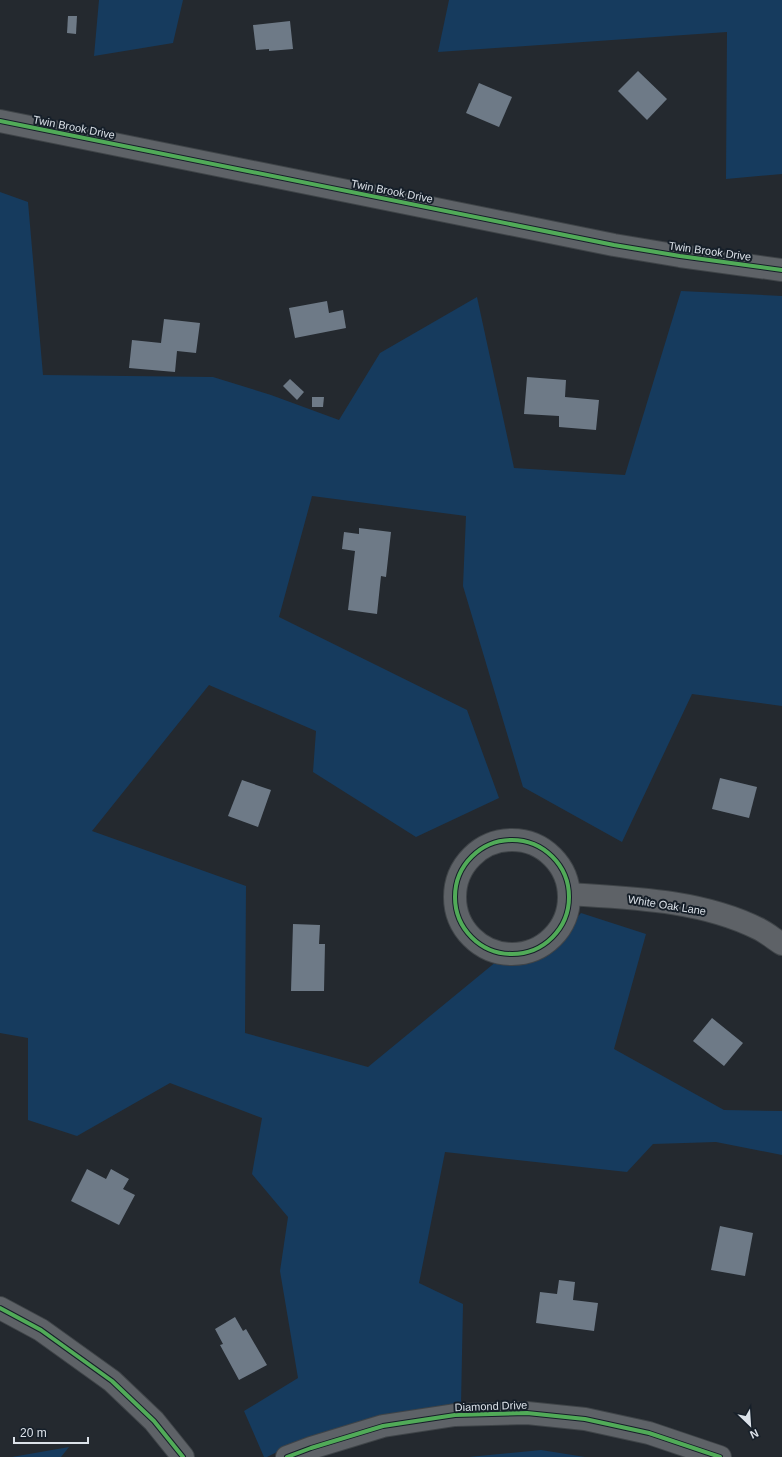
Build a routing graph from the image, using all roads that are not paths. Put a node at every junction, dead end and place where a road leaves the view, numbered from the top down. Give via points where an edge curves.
1 (0, 121) edge
2 (782, 270) edge
3 (569, 894) junction
4 (782, 944) edge
5 (0, 1308) edge
6 (183, 1457) edge
7 (287, 1457) edge
8 (720, 1457) edge

1 - 2 street, Twin Brook Drive via 607,243
3 - 3 street via 565,918 551,939 541,946 518,954 505,954 493,950 472,937 464,927 456,904 458,880 467,864 480,851 502,842 526,842 547,853 563,871
3 - 4 street, White Oak Lane via 676,904 718,913 759,929
5 - 6 street via 41,1330 112,1381 154,1421
7 - 8 street, Diamond Drive via 383,1426 455,1415 526,1413 585,1419 642,1431

